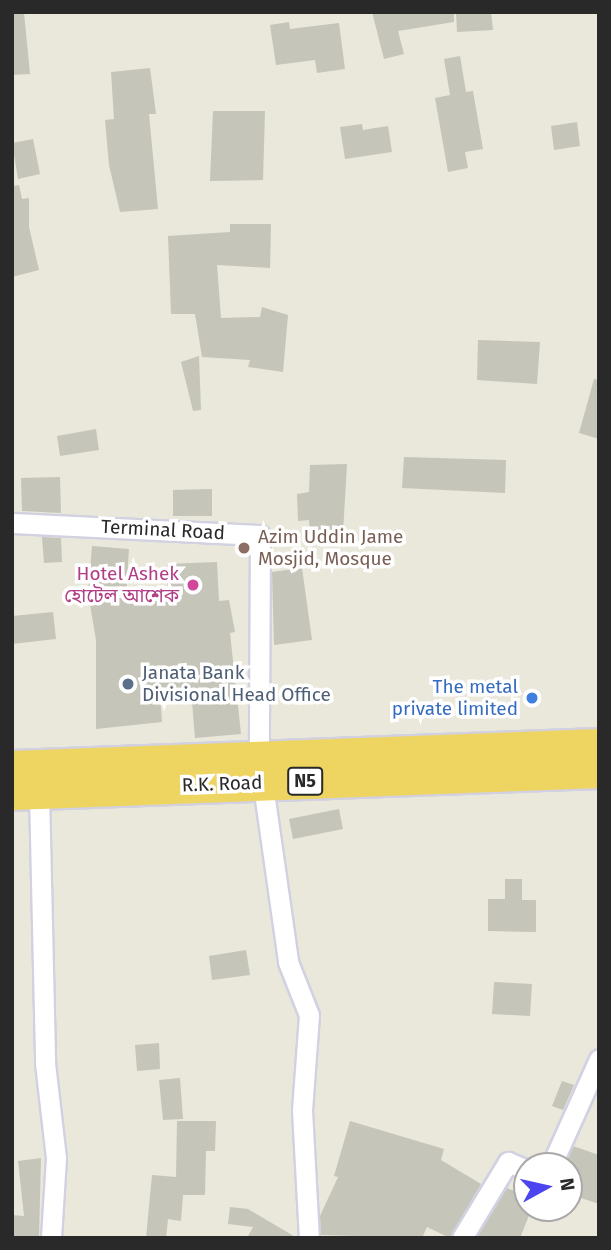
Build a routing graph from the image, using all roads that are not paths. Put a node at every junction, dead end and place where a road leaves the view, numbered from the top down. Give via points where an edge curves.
1 (12, 523) edge
2 (599, 745) edge
3 (12, 767) edge
4 (262, 769) junction
5 (599, 771) edge
6 (26, 793) edge
7 (599, 1059) edge
8 (557, 1152) edge
9 (513, 1164) edge
10 (51, 1238) edge
11 (309, 1238) edge
12 (462, 1238) edge

1 - 4 street, Terminal Road via 260,535
2 - 4 highway, R.K. Road / N5
3 - 4 highway, R.K. Road / N5
4 - 5 highway, R.K. Road / N5
4 - 6 highway, R.K. Road / N5
4 - 11 street via 288,962 309,1015 302,1110
6 - 10 street via 56,1158
7 - 8 street
9 - 12 street via 508,1162

